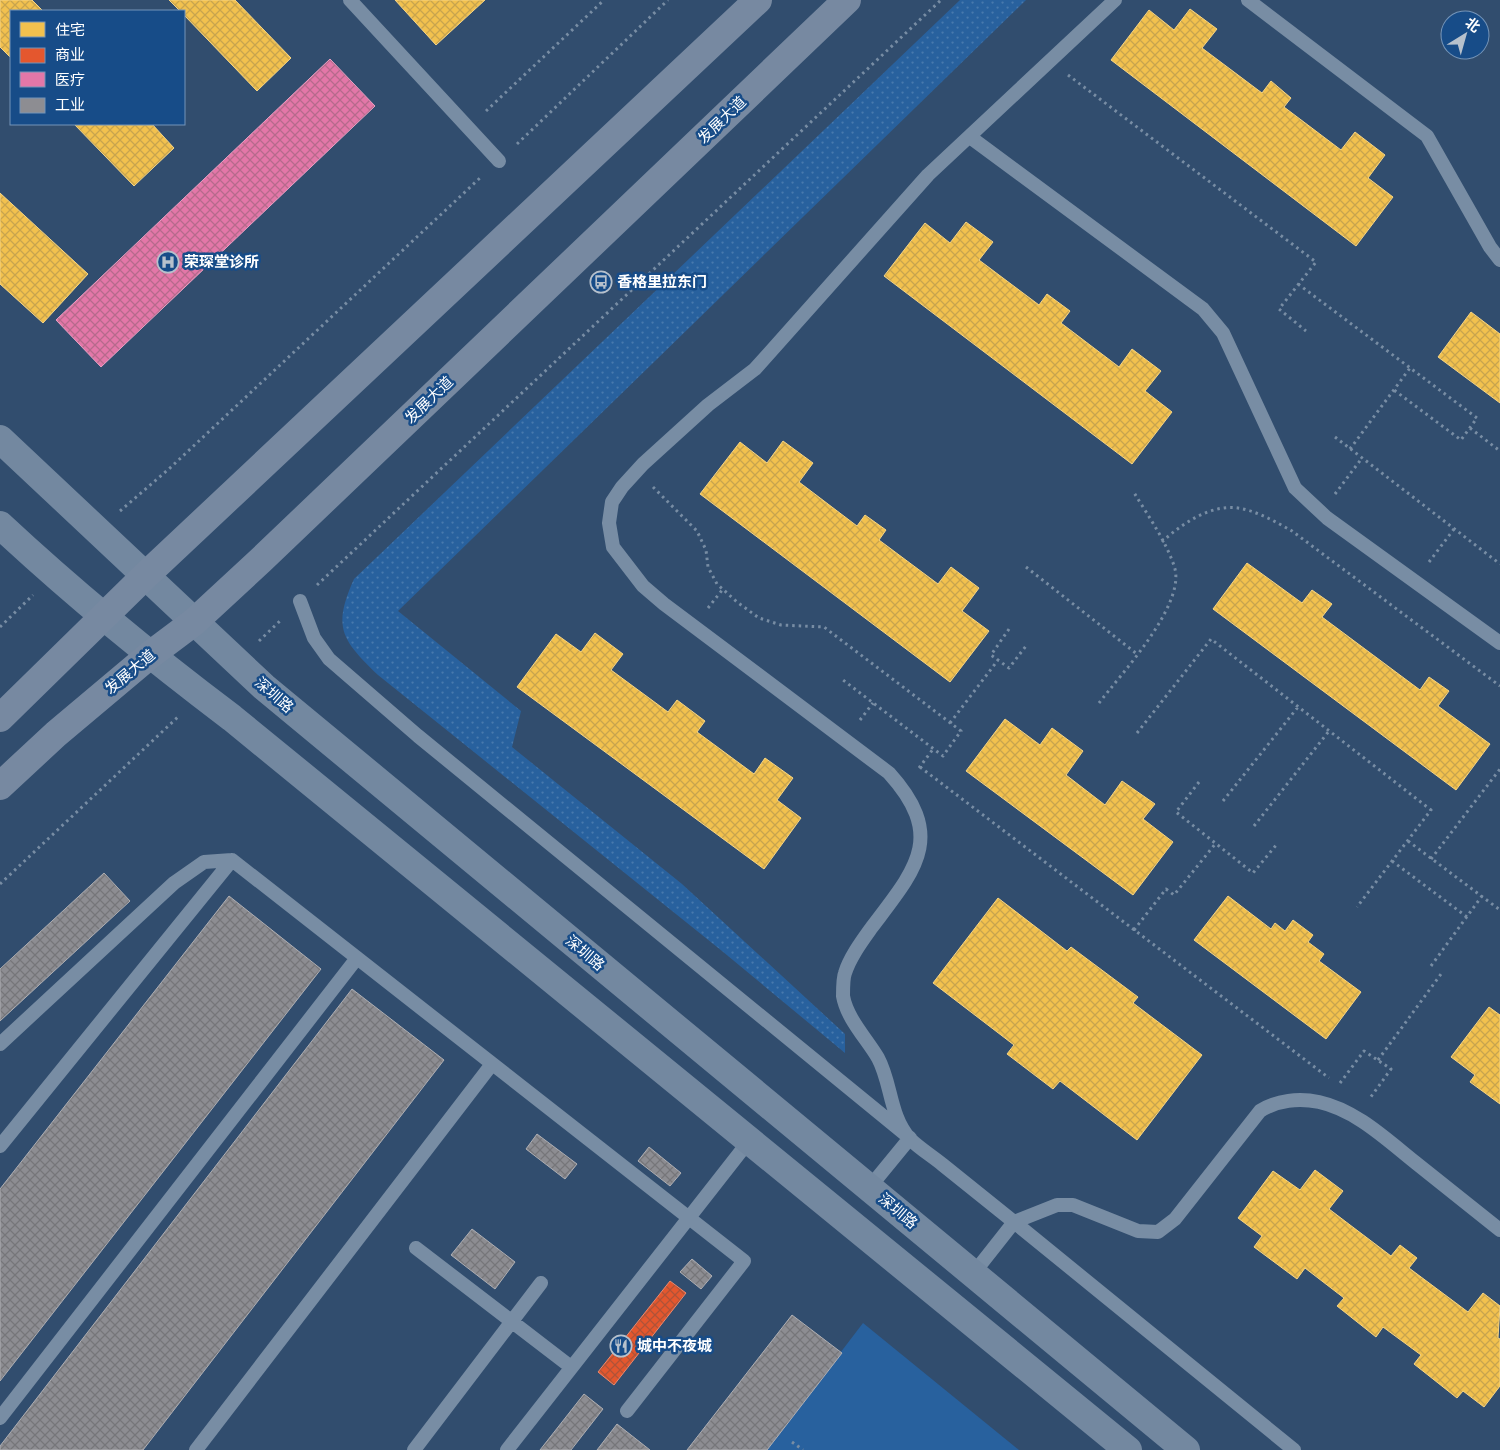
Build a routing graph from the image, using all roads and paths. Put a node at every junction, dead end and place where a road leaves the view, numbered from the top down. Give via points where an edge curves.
1 (350, 0) edge
2 (604, 0) edge
3 (668, 0) edge
4 (758, 0) edge
5 (847, 0) edge
6 (942, 0) edge
7 (1115, 0) edge
8 (1248, 0) edge
9 (1050, 62) junction
10 (468, 128) junction
11 (970, 136) junction
12 (499, 161) junction
13 (1500, 260) edge
14 (1298, 284) junction
15 (1306, 331) dead end
16 (1410, 368) junction
17 (1394, 390) junction
18 (1470, 428) junction
19 (1335, 437) dead end
20 (0, 439) edge
21 (1350, 449) junction
22 (1500, 451) edge
23 (1362, 458) junction
24 (637, 471) junction
25 (1133, 491) dead end
26 (1321, 512) junction
27 (0, 525) edge
28 (1454, 529) junction
29 (97, 531) junction
30 (1162, 542) junction
31 (1500, 564) edge
32 (1026, 567) dead end
33 (54, 575) junction
34 (145, 576) junction
35 (1415, 581) junction
36 (300, 601) junction
37 (105, 617) junction
38 (194, 622) junction
39 (0, 627) edge
40 (1009, 629) dead end
41 (1500, 643) edge
42 (1026, 646) dead end
43 (1137, 654) junction
44 (150, 655) junction
45 (998, 660) junction
46 (237, 662) junction
47 (844, 680) dead end
48 (1500, 686) edge
49 (202, 696) junction
50 (1099, 703) dead end
51 (1298, 707) junction
52 (0, 718) edge
53 (950, 723) junction
54 (1330, 731) junction
55 (1137, 733) dead end
56 (920, 767) dead end
57 (1500, 769) edge
58 (1199, 782) dead end
59 (0, 786) edge
60 (1223, 802) dead end
61 (1254, 826) dead end
62 (1408, 841) junction
63 (1216, 844) junction
64 (1277, 844) dead end
65 (1431, 858) junction
66 (232, 860) junction
67 (1392, 861) junction
68 (0, 884) edge
69 (1482, 896) junction
70 (1357, 907) dead end
71 (1500, 910) edge
72 (1467, 917) junction
73 (1134, 930) junction
74 (357, 958) junction
75 (1431, 966) dead end
76 (1441, 974) dead end
77 (0, 1044) edge
78 (1378, 1060) junction
79 (492, 1064) junction
80 (1330, 1080) dead end
81 (1344, 1090) dead end
82 (1364, 1106) dead end
83 (910, 1138) junction
84 (749, 1141) junction
85 (0, 1146) edge
86 (869, 1188) junction
87 (689, 1217) junction
88 (1014, 1222) junction
89 (1500, 1230) edge
90 (416, 1248) dead end
91 (973, 1274) junction
92 (541, 1283) dead end
93 (512, 1322) junction
94 (572, 1367) junction
95 (627, 1411) dead end
96 (0, 1418) edge
97 (792, 1442) dead end
98 (196, 1450) edge
99 (414, 1450) edge
100 (507, 1450) edge
101 (803, 1450) edge
102 (1128, 1450) edge
103 (1186, 1450) edge
104 (1294, 1450) edge

1 - 10 lane
2 - 10 path
3 - 12 path
4 - 34 main road
5 - 38 main road, 发展大道
6 - 36 path
7 - 9 lane
8 - 13 lane via 1427,136
9 - 11 lane
9 - 14 path via 1316,262
10 - 12 lane
11 - 24 lane via 928,175 755,369 708,405
11 - 26 lane via 1203,309 1223,334 1295,488
12 - 29 path via 170,468
14 - 15 path via 1279,309
14 - 16 path
16 - 17 path
16 - 18 path via 1477,418
17 - 18 path via 1461,440
17 - 21 path
18 - 22 path
19 - 21 path
20 - 29 street, 深圳路
21 - 23 path
23 - 26 path
23 - 28 path
24 - 53 path via 696,531 717,584 737,602 759,618 781,625 824,627
24 - 83 lane via 612,502 609,523 613,547 626,566 664,604 889,773 908,794 920,821 917,862 860,943 845,973 844,996 851,1014 879,1059 896,1115
25 - 30 path
26 - 35 lane
27 - 33 street
28 - 31 path
28 - 35 path
29 - 34 street, 深圳路
30 - 43 path via 1175,570 1175,591 1169,609
30 - 48 path via 1176,528 1220,510 1238,508 1273,520
32 - 43 path
33 - 37 street
33 - 39 path
34 - 37 main road
34 - 38 street, 深圳路
35 - 41 lane
36 - 46 path
36 - 83 lane via 314,638 329,659
37 - 44 street
37 - 52 main road
38 - 44 main road, 发展大道
38 - 46 street, 深圳路
40 - 45 path via 991,654
42 - 45 path via 1009,668
43 - 50 path
44 - 49 street
44 - 59 main road, 发展大道
45 - 53 path
46 - 86 street, 深圳路
47 - 53 path via 943,756 961,732
49 - 68 path
49 - 84 street
51 - 54 path
51 - 55 path via 1211,639
51 - 60 path
54 - 61 path
54 - 62 path via 1431,810
56 - 73 path
57 - 65 path
58 - 63 path via 1176,812
62 - 65 path
62 - 67 path
63 - 64 path via 1253,873
63 - 73 path via 1174,895 1166,889
65 - 69 path
66 - 74 lane
66 - 77 lane via 204,862 174,883
66 - 85 lane
67 - 70 path
67 - 72 path
69 - 71 path
69 - 72 path
72 - 75 path
73 - 80 path
74 - 79 lane
74 - 96 lane
76 - 78 path
78 - 81 path via 1364,1051 1338,1086
78 - 82 path via 1392,1069
79 - 87 lane
79 - 98 lane
83 - 86 lane
83 - 88 lane
84 - 87 lane
84 - 102 street
86 - 91 street, 深圳路
87 - 94 lane
87 - 95 lane via 744,1261
88 - 89 lane via 1057,1205 1073,1205 1138,1231 1158,1232 1175,1219 1260,1111 1271,1104 1289,1100 1319,1102 1370,1127
88 - 91 lane
88 - 104 lane
90 - 93 lane
91 - 103 street, 深圳路
92 - 93 lane
93 - 94 lane
93 - 99 lane
94 - 100 lane
97 - 101 path

